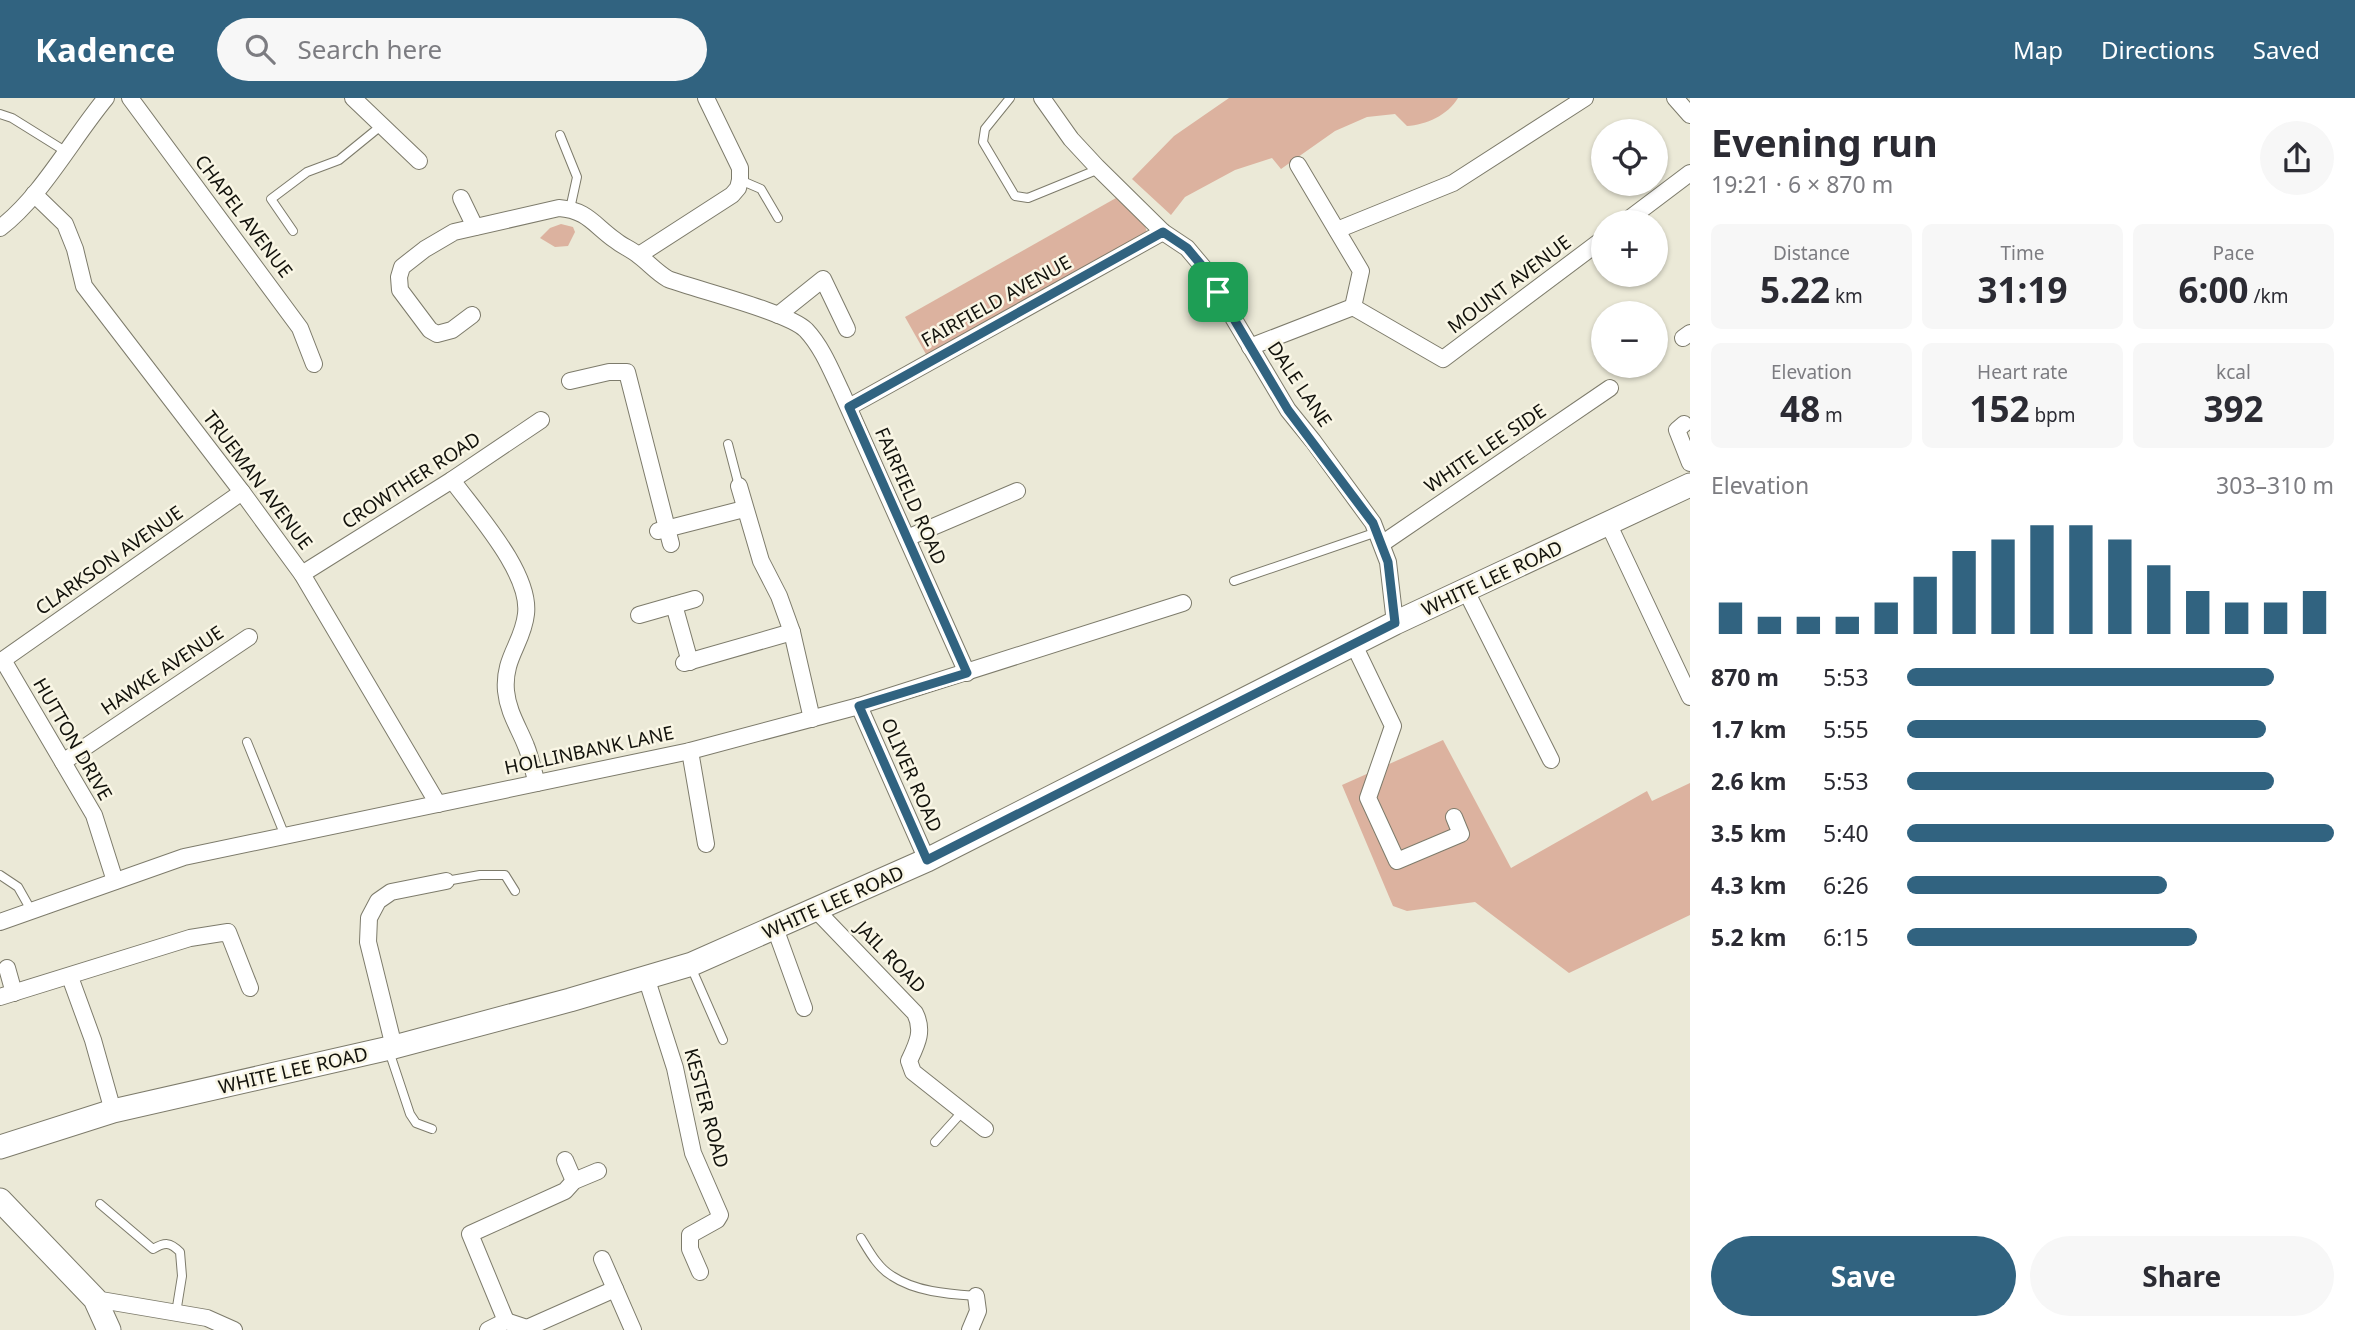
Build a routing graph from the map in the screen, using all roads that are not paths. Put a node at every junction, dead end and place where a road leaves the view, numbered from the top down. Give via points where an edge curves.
1 (106, 98) edge
2 (130, 98) edge
3 (353, 98) edge
4 (706, 98) edge
5 (1010, 98) edge
6 (1585, 98) edge
7 (1675, 98) edge
8 (1050, 101) edge
9 (0, 114) edge
10 (1690, 115) edge
11 (382, 125) junction
12 (560, 135) dead end
13 (65, 150) junction
14 (419, 161) dead end
15 (1298, 165) dead end
16 (1098, 169) junction
17 (1690, 173) edge
18 (740, 180) junction
19 (34, 194) junction
20 (461, 198) dead end
21 (570, 209) junction
22 (1641, 210) edge
23 (778, 218) dead end
24 (475, 227) junction
25 (0, 228) edge
26 (1337, 230) junction
27 (293, 231) dead end
28 (1163, 232) junction
29 (1591, 248) edge
30 (639, 256) junction
31 (1353, 307) junction
32 (472, 314) dead end
33 (778, 315) junction
34 (847, 329) dead end
35 (1250, 347) junction
36 (314, 364) dead end
37 (570, 381) dead end
38 (1610, 388) dead end
39 (849, 407) junction
40 (541, 420) dead end
41 (1684, 424) dead end
42 (728, 444) dead end
43 (1690, 463) edge
44 (452, 480) junction
45 (1690, 485) edge
46 (739, 486) joint
47 (1017, 491) dead end
48 (242, 492) junction
49 (744, 509) junction
50 (1608, 523) junction
51 (1380, 537) junction
52 (907, 538) junction
53 (302, 574) junction
54 (1234, 581) dead end
55 (1466, 591) junction
56 (695, 599) dead end
57 (1183, 603) dead end
58 (674, 605) junction
59 (639, 615) dead end
60 (1395, 623) junction
61 (792, 632) junction
62 (249, 637) dead end
63 (1353, 645) junction
64 (1, 661) edge
65 (967, 673) junction
66 (1690, 696) edge
67 (859, 706) junction
68 (812, 719) junction
69 (247, 742) dead end
70 (690, 751) junction
71 (1551, 760) dead end
72 (63, 762) junction
73 (537, 783) junction
74 (438, 804) junction
75 (1454, 817) dead end
76 (285, 836) junction
77 (706, 844) dead end
78 (927, 860) junction
79 (0, 875) edge
80 (115, 881) junction
81 (446, 881) joint
82 (514, 891) dead end
83 (31, 910) junction
84 (816, 910) junction
85 (0, 922) edge
86 (775, 928) junction
87 (690, 965) junction
88 (7, 968) dead end
89 (70, 977) junction
90 (646, 977) junction
91 (250, 988) dead end
92 (7, 995) edge
93 (804, 1008) dead end
94 (723, 1040) dead end
95 (391, 1048) junction
96 (113, 1111) junction
97 (963, 1111) junction
98 (432, 1129) dead end
99 (985, 1129) dead end
100 (935, 1142) dead end
101 (0, 1147) edge
102 (565, 1160) dead end
103 (598, 1171) dead end
104 (574, 1181) junction
105 (0, 1200) edge
106 (100, 1204) dead end
107 (861, 1238) dead end
108 (602, 1259) dead end
109 (700, 1272) dead end
110 (615, 1289) junction
111 (976, 1296) joint
112 (95, 1299) junction
113 (176, 1312) junction
114 (506, 1321) junction
115 (109, 1330) edge
116 (234, 1330) edge
117 (488, 1330) edge
118 (633, 1330) edge
119 (970, 1330) edge

1 - 13 street
2 - 36 street, CHAPEL AVENUE via 285,307 307,342
3 - 11 street
4 - 18 street via 736,157
5 - 16 lane via 985,129 983,142 1015,196 1028,198
6 - 26 street via 1453,183
7 - 10 street
8 - 16 street, DALE LANE via 1071,139
9 - 13 lane
11 - 14 street
11 - 27 lane via 339,160 307,172 271,200
12 - 21 lane via 577,177
13 - 19 street
15 - 26 street
16 - 28 street, DALE LANE
17 - 22 street
18 - 23 lane via 761,189
18 - 30 street via 732,195
19 - 25 street
19 - 48 street, TRUEMAN AVENUE via 65,224 84,286
20 - 24 street
21 - 24 street
21 - 30 street, FAIRFIELD ROAD via 596,222
24 - 32 street via 454,232 425,249 402,267 399,277 400,290 436,334 452,330
26 - 31 street via 1361,271
28 - 35 street, DALE LANE via 1187,248 1203,267
28 - 39 street, FAIRFIELD AVENUE
29 - 31 street, MOUNT AVENUE via 1443,359
30 - 33 street, FAIRFIELD ROAD via 668,279
31 - 35 street
33 - 34 street via 823,279
33 - 39 street, FAIRFIELD ROAD via 804,328 820,348
35 - 51 street, DALE LANE via 1288,410
37 - 49 street via 627,372 665,535
38 - 51 street, WHITE LEE SIDE
39 - 52 street, FAIRFIELD ROAD
40 - 44 street, CROWTHER ROAD
41 - 43 street via 1677,430
42 - 46 lane
44 - 53 street, CROWTHER ROAD
44 - 73 street via 515,567 524,590 526,614 508,664 506,691
45 - 50 main road, WHITE LEE ROAD
46 - 49 street
47 - 52 street
48 - 53 street, TRUEMAN AVENUE
48 - 64 street, CLARKSON AVENUE
49 - 61 street
50 - 55 main road, WHITE LEE ROAD
50 - 66 street
51 - 54 lane
51 - 60 street, DALE LANE via 1388,562
52 - 65 street, FAIRFIELD ROAD
53 - 74 street, TRUEMAN AVENUE
55 - 60 main road, WHITE LEE ROAD
55 - 71 street
56 - 58 street
57 - 65 street, HOLLINBANK LANE
58 - 59 street
58 - 61 street via 687,663
60 - 63 main road, WHITE LEE ROAD
61 - 68 street
62 - 72 street, HAWKE AVENUE
63 - 75 street via 1393,726 1368,798 1397,861 1461,834
63 - 78 main road, WHITE LEE ROAD
64 - 72 street, HUTTON DRIVE
65 - 67 street, HOLLINBANK LANE
67 - 68 street, HOLLINBANK LANE
67 - 78 street, OLIVER ROAD
68 - 70 street, HOLLINBANK LANE
69 - 76 lane
70 - 73 street, HOLLINBANK LANE
70 - 77 street
72 - 80 street, HUTTON DRIVE via 94,815
73 - 74 street, HOLLINBANK LANE
74 - 76 street, HOLLINBANK LANE
76 - 80 street, HOLLINBANK LANE via 184,857
78 - 84 main road, WHITE LEE ROAD
79 - 83 lane via 18,887
80 - 83 street, HOLLINBANK LANE
81 - 82 lane via 505,875
81 - 95 street via 391,892 378,901 369,918 369,942
83 - 85 street, HOLLINBANK LANE
84 - 86 main road, WHITE LEE ROAD
84 - 97 street, JAIL ROAD via 915,1013 920,1030 909,1065
86 - 87 main road, WHITE LEE ROAD
86 - 93 street
87 - 90 main road, WHITE LEE ROAD
87 - 94 lane
88 - 92 street
89 - 91 street via 190,938 228,932
89 - 92 street
89 - 96 street
90 - 95 main road, WHITE LEE ROAD
90 - 109 street, KESTER ROAD via 675,1068 693,1153 720,1215 690,1235 690,1249
95 - 96 main road, WHITE LEE ROAD
95 - 98 lane via 410,1114 416,1123
96 - 101 main road, WHITE LEE ROAD
97 - 99 street, JAIL ROAD
97 - 100 lane
102 - 104 street
103 - 104 street
104 - 114 street via 565,1191 470,1234
105 - 112 main road
106 - 113 lane via 153,1249 172,1244 180,1252
107 - 111 lane via 891,1276 935,1292
108 - 110 street
110 - 114 street via 527,1328
110 - 118 street
111 - 119 street via 978,1311
112 - 113 street
112 - 115 main road
113 - 116 street
114 - 117 street

